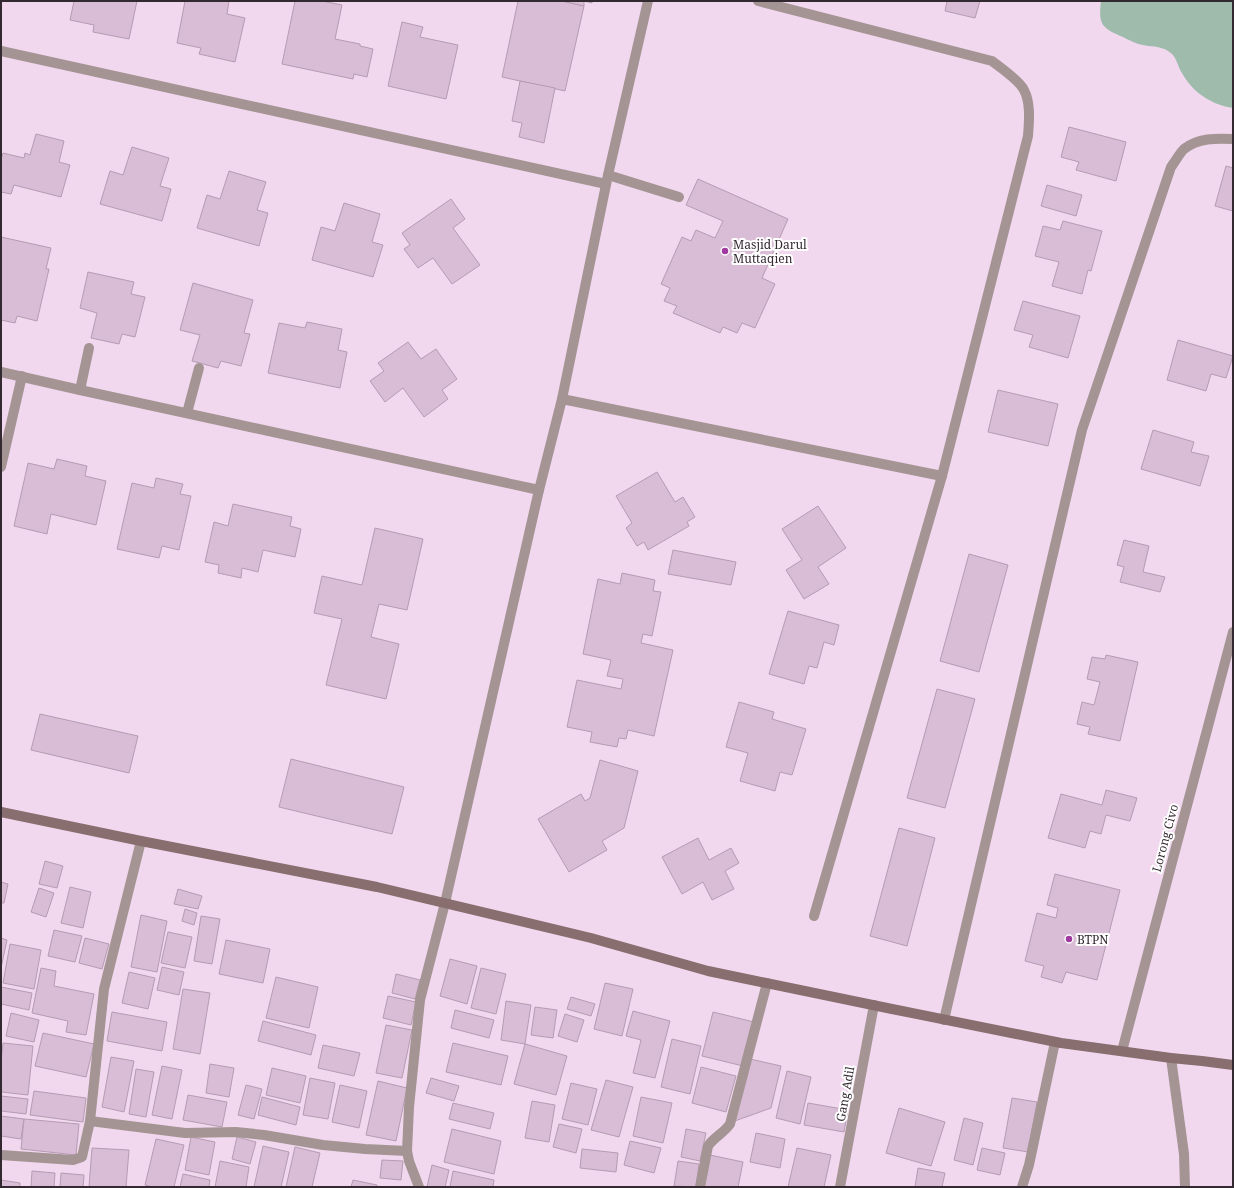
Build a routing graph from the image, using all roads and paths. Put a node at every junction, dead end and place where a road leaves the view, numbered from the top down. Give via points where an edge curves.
1 (648, 1) edge
2 (758, 1) edge
3 (1, 51) edge
4 (1233, 139) edge
5 (607, 180) junction
6 (679, 197) dead end
7 (89, 348) dead end
8 (199, 368) dead end
9 (1, 372) edge
10 (22, 376) junction
11 (80, 390) junction
12 (562, 399) junction
13 (187, 414) junction
14 (1, 468) edge
15 (942, 476) junction
16 (539, 490) junction
17 (1233, 632) edge
18 (1, 812) edge
19 (141, 841) junction
20 (445, 903) junction
21 (814, 916) dead end
22 (767, 983) junction
23 (874, 1005) junction
24 (944, 1020) junction
25 (1055, 1042) junction
26 (1122, 1051) junction
27 (1170, 1058) junction
28 (1233, 1066) edge
29 (90, 1121) junction
30 (407, 1151) junction
31 (1, 1155) edge
32 (419, 1187) edge
33 (700, 1187) edge
34 (840, 1187) edge
35 (1022, 1187) edge
36 (1185, 1187) edge

1 - 5 street
2 - 15 street via 992,61 1012,76 1024,90 1029,109 1028,136
3 - 5 street
4 - 24 street via 1201,140 1184,150 1171,167 1082,430
5 - 6 street
5 - 12 street
7 - 11 street
8 - 13 street
9 - 10 street
10 - 11 street
10 - 14 street
11 - 13 street
12 - 15 street
12 - 16 street
13 - 16 street
15 - 21 street
16 - 20 street
17 - 26 street, Lorong Civo
18 - 19 main road
19 - 20 main road via 377,887
19 - 29 street via 104,989
20 - 22 main road
20 - 30 street via 420,1000
22 - 23 main road
22 - 33 street via 730,1124 708,1146
23 - 24 main road
23 - 34 street, Gang Adil
24 - 25 main road
25 - 26 main road
25 - 35 street
26 - 27 main road
27 - 28 main road
27 - 36 street via 1184,1154
29 - 30 street via 185,1133 236,1132 323,1145
29 - 31 street via 82,1157 73,1160
30 - 32 street

